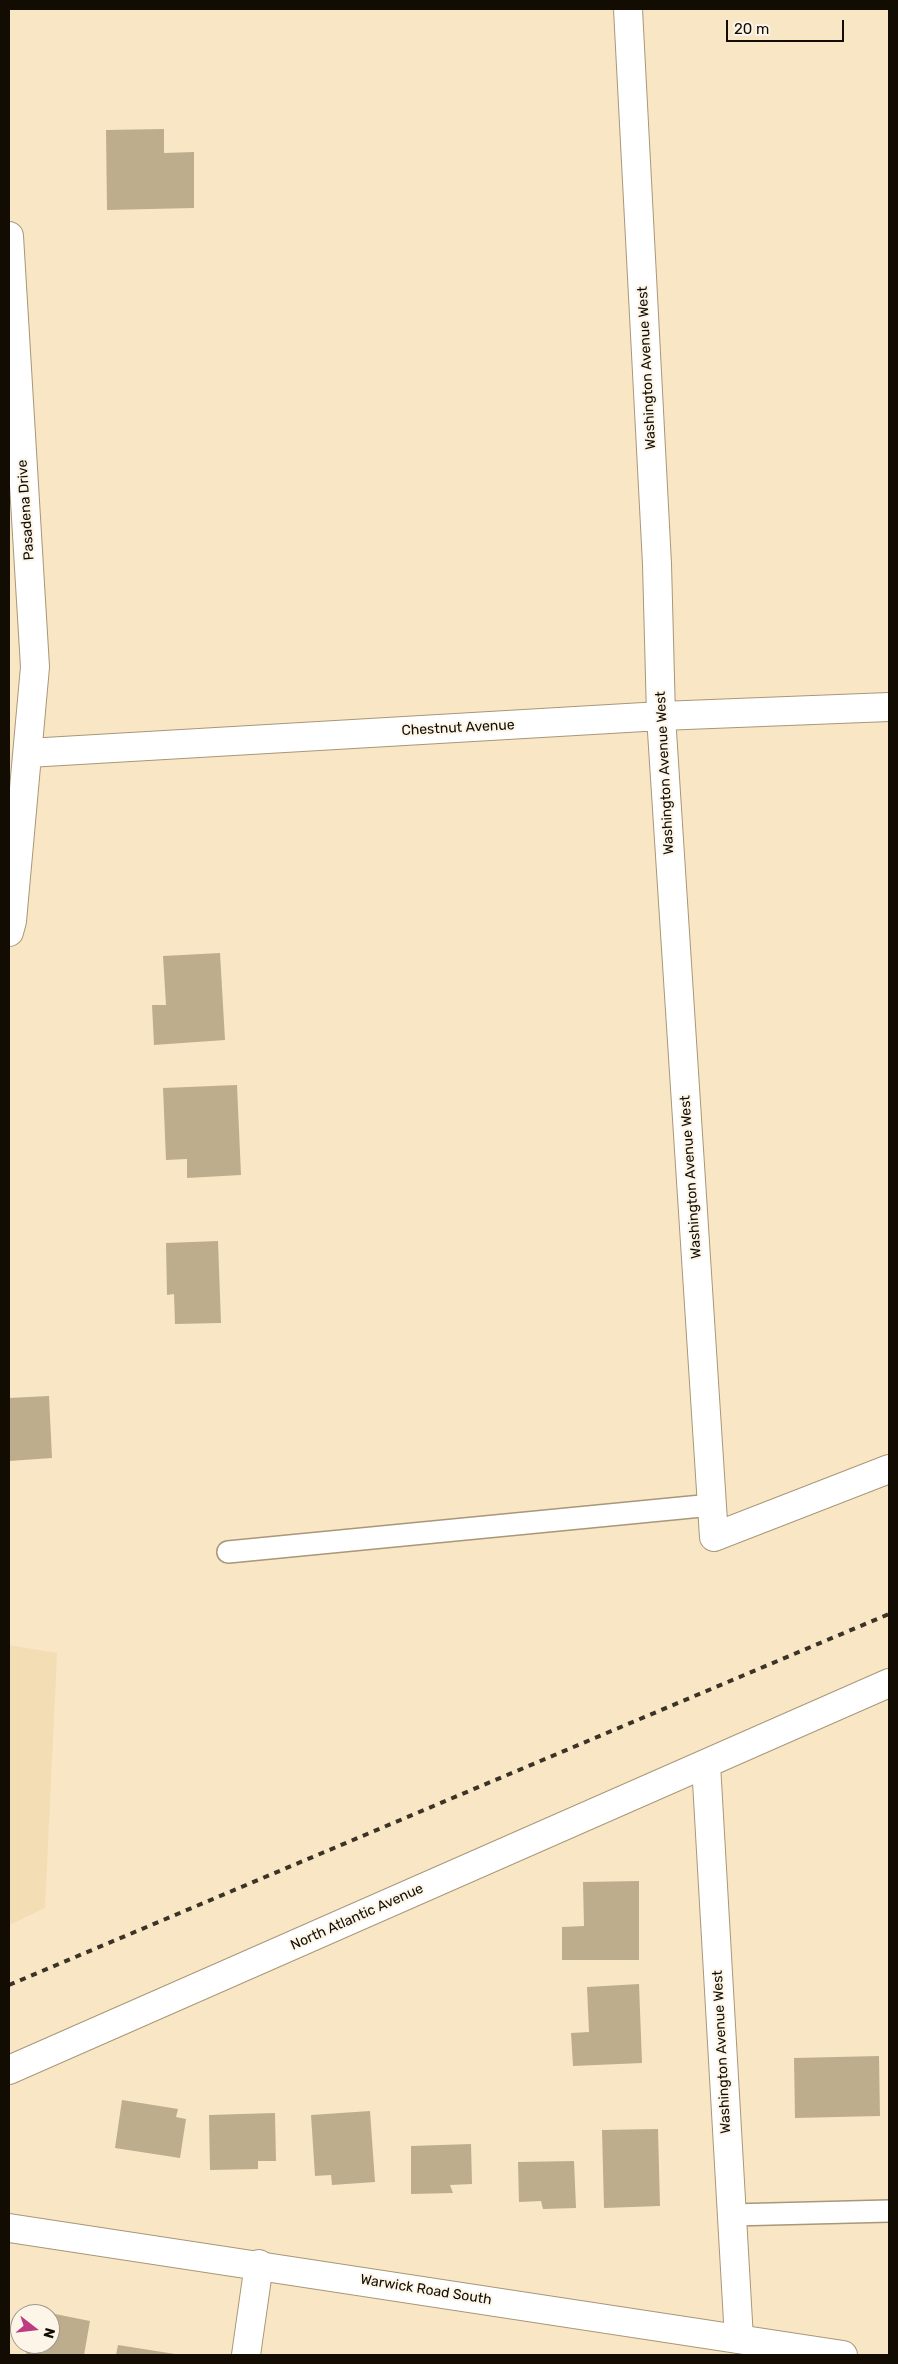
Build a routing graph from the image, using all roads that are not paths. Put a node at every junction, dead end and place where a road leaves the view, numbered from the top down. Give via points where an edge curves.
1 (628, 9) edge
2 (9, 236) edge
3 (889, 707) edge
4 (661, 716) junction
5 (28, 753) junction
6 (9, 932) edge
7 (889, 1469) edge
8 (712, 1505) junction
9 (228, 1552) dead end
10 (889, 1683) edge
11 (706, 1764) junction
12 (9, 2070) edge
13 (889, 2211) edge
14 (732, 2215) junction
15 (9, 2228) edge
16 (260, 2264) junction
17 (739, 2339) junction
18 (246, 2355) edge
19 (843, 2355) edge

1 - 4 street, Washington Avenue West via 657,564
2 - 5 street, Pasadena Drive via 35,667
3 - 4 street, Chestnut Avenue
4 - 5 street, Chestnut Avenue
4 - 8 street, Washington Avenue West
5 - 6 street, Pasadena Drive
7 - 8 street, Washington Avenue West via 714,1536
8 - 9 lane
10 - 11 street, North Atlantic Avenue
11 - 12 street, North Atlantic Avenue
11 - 14 street, Washington Avenue West
13 - 14 lane
14 - 17 street, Washington Avenue West
15 - 16 street, Warwick Road South
16 - 17 street, Warwick Road South
16 - 18 street
17 - 19 street, Warwick Road South

